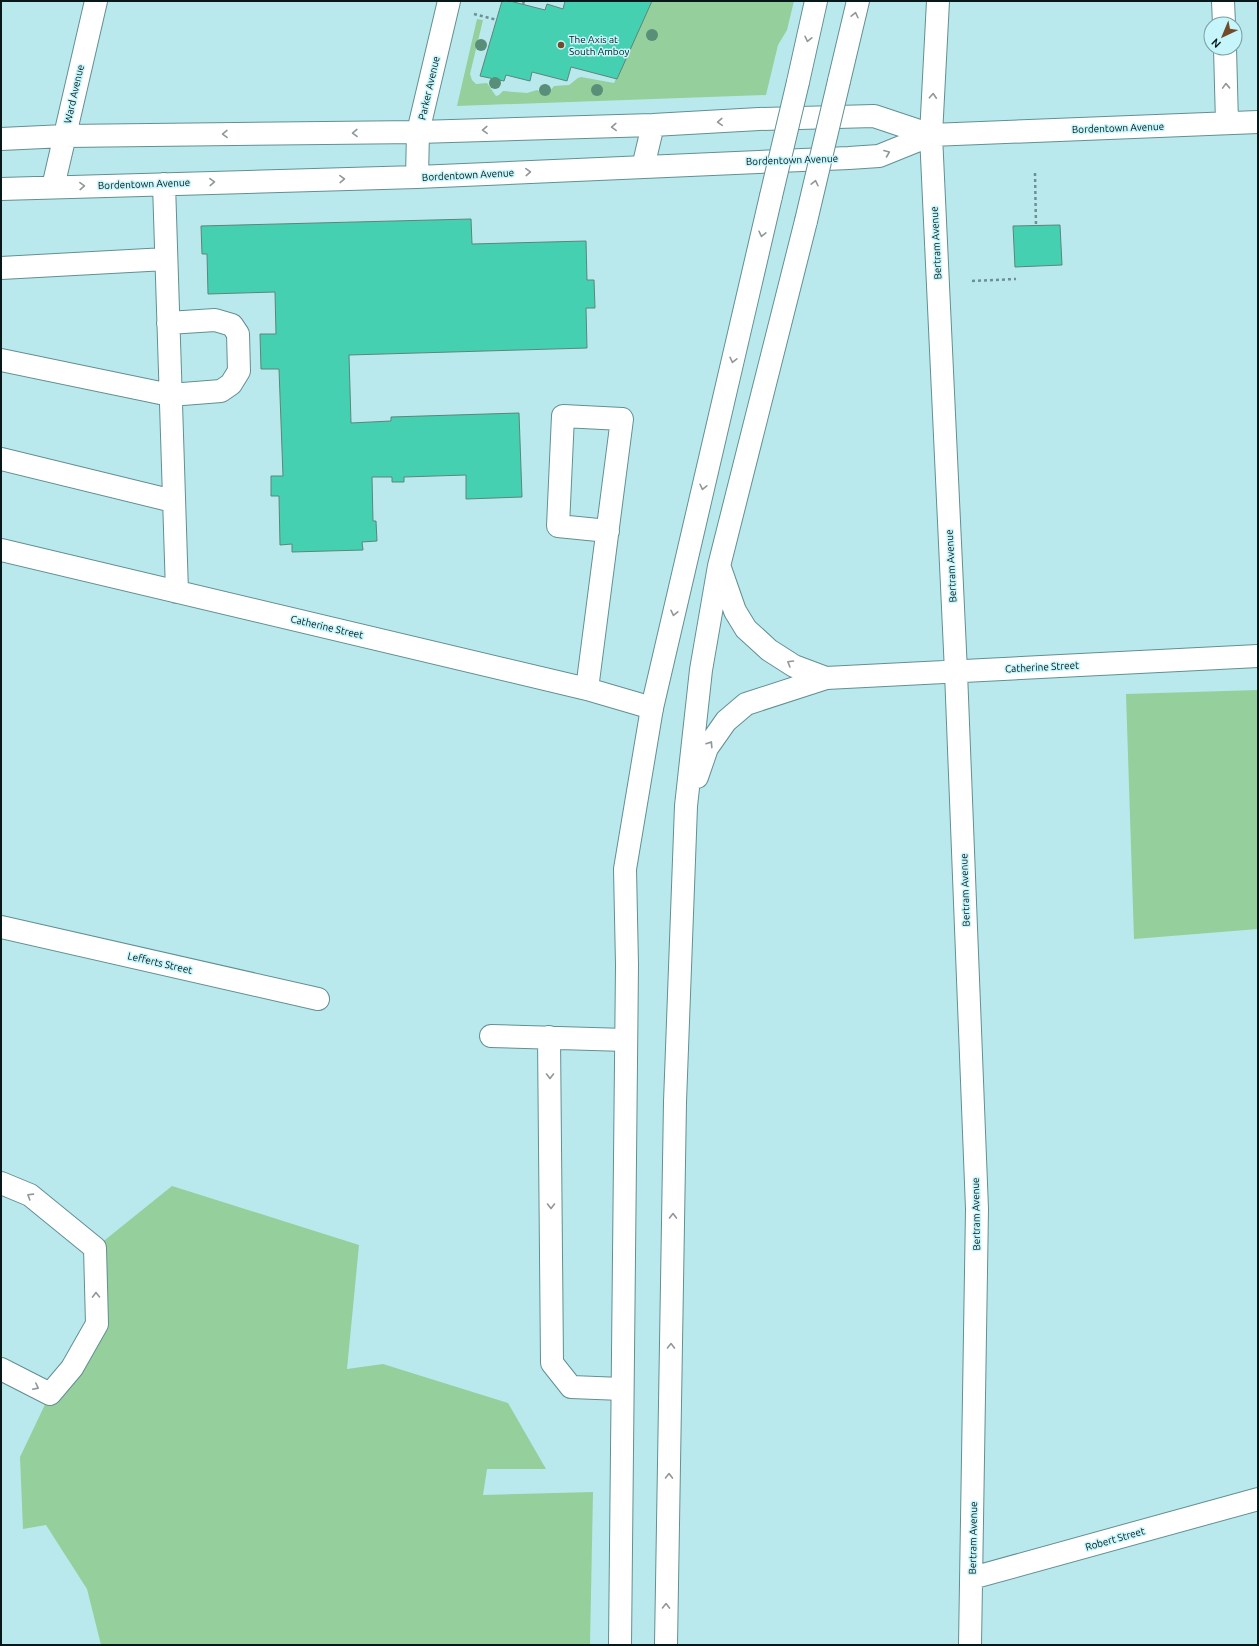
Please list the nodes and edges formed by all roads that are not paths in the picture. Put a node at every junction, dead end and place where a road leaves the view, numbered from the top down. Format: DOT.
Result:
graph roads {
  1 [pos="96,1"];
  2 [pos="449,1"];
  3 [pos="816,1"];
  4 [pos="858,1"];
  5 [pos="938,1"];
  6 [pos="1223,1"];
  7 [pos="1224,16"];
  8 [pos="1224,56"];
  9 [pos="1258,122"];
  10 [pos="1227,123"];
  11 [pos="653,126"];
  12 [pos="418,132"];
  13 [pos="931,135"];
  14 [pos="65,136"];
  15 [pos="1,139"];
  16 [pos="643,167"];
  17 [pos="417,177"];
  18 [pos="164,184"];
  19 [pos="53,186"];
  20 [pos="1,188"];
  21 [pos="166,259"];
  22 [pos="1,268"];
  23 [pos="168,323"];
  24 [pos="1,360"];
  25 [pos="170,394"];
  26 [pos="1,459"];
  27 [pos="173,501"];
  28 [pos="608,531"];
  29 [pos="1,550"];
  30 [pos="720,566"];
  31 [pos="177,592"];
  32 [pos="1258,656"];
  33 [pos="956,672"];
  34 [pos="826,678"];
  35 [pos="587,689"];
  36 [pos="652,708"];
  37 [pos="686,806"];
  38 [pos="1,927"];
  39 [pos="318,999"];
  40 [pos="491,1036"];
  41 [pos="549,1037"];
  42 [pos="626,1040"];
  43 [pos="1,1183"];
  44 [pos="1,1369"];
  45 [pos="622,1389"];
  46 [pos="1258,1499"];
  47 [pos="972,1578"];
  48 [pos="620,1645"];
  49 [pos="666,1645"];
  50 [pos="970,1645"];
  1 -- 14 [label="main road, Ward Avenue"];
  2 -- 12 [label="main road, Parker Avenue"];
  3 -- 36 [label="main road, one-way, bridge"];
  30 -- 4 [label="main road, one-way, bridge"];
  13 -- 5 [label="main road, Bertram Avenue, one-way"];
  6 -- 7 [label="main road"];
  10 -- 8 [label="main road, one-way"];
  9 -- 10 [label="main road, Bordentown Avenue"];
  10 -- 13 [label="main road, Bordentown Avenue"];
  11 -- 12 [label="main road, Bordentown Avenue, one-way"];
  13 -- 11 [label="main road, Bordentown Avenue, one-way"];
  11 -- 16 [label="main road"];
  12 -- 14 [label="main road, Bordentown Avenue, one-way"];
  12 -- 17 [label="main road, Parker Avenue"];
  16 -- 13 [label="main road, Bordentown Avenue, one-way"];
  13 -- 33 [label="main road, Bertram Avenue"];
  14 -- 15 [label="main road, Bordentown Avenue"];
  14 -- 19 [label="main road, Ward Avenue"];
  17 -- 16 [label="main road, Bordentown Avenue, one-way"];
  18 -- 17 [label="main road, Bordentown Avenue, one-way"];
  19 -- 18 [label="main road, Bordentown Avenue, one-way"];
  18 -- 21 [label="main road"];
  19 -- 20 [label="main road, Bordentown Avenue"];
  21 -- 22 [label="main road"];
  21 -- 23 [label="main road"];
  23 -- 25 [label="main road"];
  23 -- 25 [label="main road"];
  24 -- 25 [label="main road"];
  25 -- 27 [label="main road"];
  26 -- 27 [label="main road"];
  27 -- 31 [label="main road"];
  28 -- 28 [label="main road"];
  28 -- 35 [label="main road"];
  29 -- 31 [label="main road, Catherine Street"];
  34 -- 30 [label="main road, one-way"];
  30 -- 37 [label="main road"];
  31 -- 35 [label="main road, Catherine Street"];
  32 -- 33 [label="main road, Catherine Street"];
  33 -- 34 [label="main road, Catherine Street"];
  33 -- 47 [label="main road, Bertram Avenue"];
  37 -- 34 [label="main road, one-way"];
  35 -- 36 [label="main road, Catherine Street"];
  36 -- 42 [label="main road"];
  49 -- 37 [label="main road, one-way"];
  38 -- 39 [label="main road, Lefferts Street"];
  40 -- 41 [label="main road"];
  41 -- 42 [label="main road"];
  41 -- 45 [label="main road, one-way"];
  42 -- 45 [label="main road"];
  44 -- 43 [label="main road, one-way"];
  45 -- 48 [label="main road"];
  46 -- 47 [label="main road, Robert Street"];
  47 -- 50 [label="main road, Bertram Avenue"];
}
